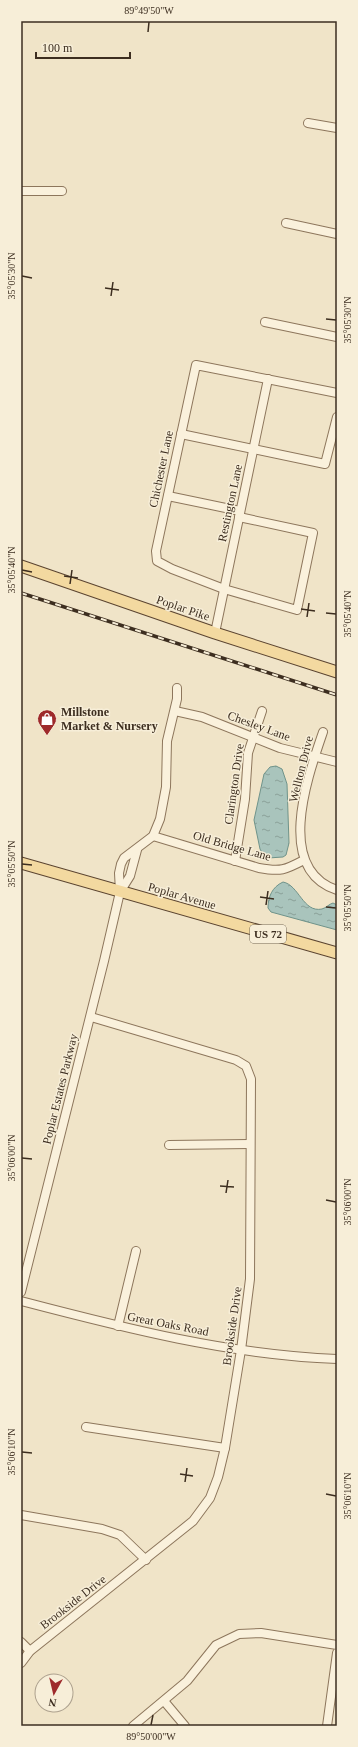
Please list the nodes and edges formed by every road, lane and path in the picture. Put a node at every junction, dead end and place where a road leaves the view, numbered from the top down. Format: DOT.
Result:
graph roads {
  1 [pos="308,123"];
  2 [pos="337,128"];
  3 [pos="21,191"];
  4 [pos="62,191"];
  5 [pos="286,223"];
  6 [pos="337,234"];
  7 [pos="265,322"];
  8 [pos="337,337"];
  9 [pos="268,379"];
  10 [pos="337,394"];
  11 [pos="337,416"];
  12 [pos="181,434"];
  13 [pos="254,449"];
  14 [pos="168,496"];
  15 [pos="240,514"];
  16 [pos="21,566"];
  17 [pos="224,589"];
  18 [pos="215,633"];
  19 [pos="337,672"];
  20 [pos="177,688"];
  21 [pos="174,711"];
  22 [pos="262,711"];
  23 [pos="323,732"];
  24 [pos="253,738"];
  25 [pos="314,757"];
  26 [pos="337,762"];
  27 [pos="153,836"];
  28 [pos="304,860"];
  29 [pos="235,861"];
  30 [pos="21,863"];
  31 [pos="337,890"];
  32 [pos="120,892"];
  33 [pos="337,953"];
  34 [pos="91,1017"];
  35 [pos="250,1144"];
  36 [pos="169,1145"];
  37 [pos="136,1252"];
  38 [pos="21,1292"];
  39 [pos="21,1301"];
  40 [pos="118,1326"];
  41 [pos="241,1350"];
  42 [pos="337,1359"];
  43 [pos="86,1427"];
  44 [pos="225,1448"];
  45 [pos="21,1515"];
  46 [pos="146,1560"];
  47 [pos="21,1642"];
  48 [pos="337,1645"];
  49 [pos="30,1651"];
  50 [pos="337,1652"];
  51 [pos="21,1663"];
  52 [pos="164,1700"];
  53 [pos="133,1726"];
  54 [pos="185,1726"];
  55 [pos="327,1726"];
  1 -- 2 [label="street"];
  3 -- 4 [label="street"];
  5 -- 6 [label="street"];
  7 -- 8 [label="street"];
  9 -- 10 [label="street"];
  9 -- 12 [label="street, Chichester Lane"];
  9 -- 13 [label="street, Restington Lane"];
  11 -- 13 [label="street"];
  12 -- 13 [label="street"];
  12 -- 14 [label="street, Chichester Lane"];
  13 -- 15 [label="street, Restington Lane"];
  14 -- 15 [label="street"];
  14 -- 17 [label="street, Chichester Lane"];
  15 -- 17 [label="street, Restington Lane"];
  15 -- 17 [label="street"];
  16 -- 18 [label="main road, Poplar Pike"];
  17 -- 18 [label="street, Restington Lane"];
  18 -- 19 [label="main road, Poplar Pike"];
  20 -- 21 [label="street"];
  21 -- 24 [label="street, Chesley Lane"];
  21 -- 27 [label="street"];
  22 -- 24 [label="street, Clarington Drive"];
  23 -- 25 [label="street, Wellton Drive"];
  24 -- 25 [label="street, Chesley Lane"];
  24 -- 29 [label="street, Clarington Drive"];
  25 -- 26 [label="street, Chesley Lane"];
  25 -- 28 [label="street, Wellton Drive"];
  27 -- 29 [label="street, Old Bridge Lane"];
  27 -- 32 [label="street, Poplar Estates Parkway"];
  28 -- 29 [label="street, Old Bridge Lane"];
  28 -- 31 [label="street, Wellton Drive"];
  30 -- 32 [label="main road, Poplar Avenue / US 72"];
  32 -- 33 [label="main road, Poplar Avenue / US 72"];
  32 -- 34 [label="street, Poplar Estates Parkway"];
  34 -- 35 [label="street, Brookside Drive"];
  34 -- 38 [label="street, Poplar Estates Parkway"];
  35 -- 36 [label="street"];
  35 -- 41 [label="street, Brookside Drive"];
  37 -- 40 [label="street"];
  39 -- 40 [label="street, Great Oaks Road"];
  40 -- 41 [label="street, Great Oaks Road"];
  41 -- 42 [label="street, Great Oaks Road"];
  41 -- 44 [label="street, Brookside Drive"];
  43 -- 44 [label="street"];
  44 -- 46 [label="street, Brookside Drive"];
  45 -- 46 [label="street"];
  46 -- 49 [label="street, Brookside Drive"];
  47 -- 49 [label="street"];
  48 -- 52 [label="street"];
  49 -- 51 [label="street, Brookside Drive"];
  50 -- 55 [label="street"];
  52 -- 53 [label="street"];
  52 -- 54 [label="street"];
}
